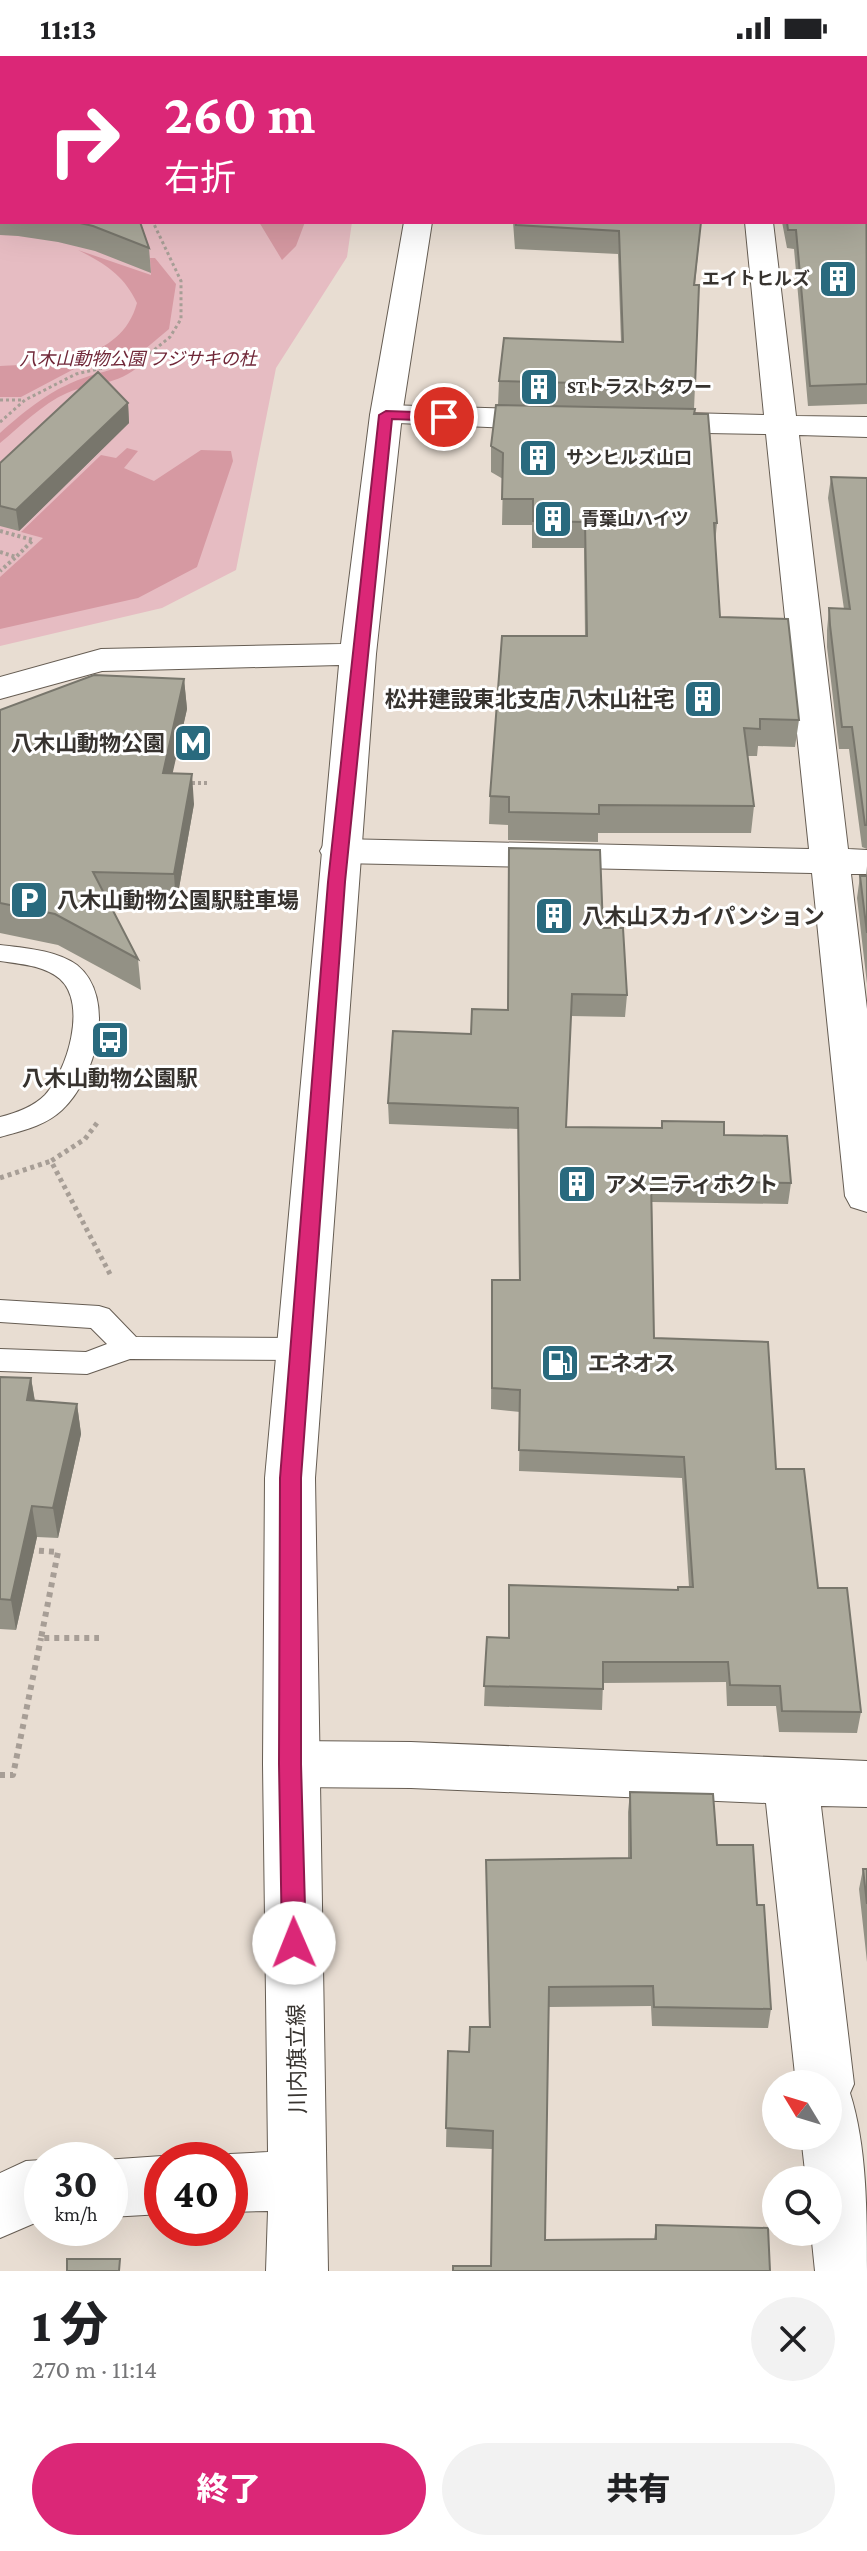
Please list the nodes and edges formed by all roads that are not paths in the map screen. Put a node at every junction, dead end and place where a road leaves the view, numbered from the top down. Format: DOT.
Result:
graph roads {
  1 [pos="418,224"];
  2 [pos="759,224"];
  3 [pos="386,415"];
  4 [pos="780,426"];
  5 [pos="867,427"];
  6 [pos="358,654"];
  7 [pos="0,688"];
  8 [pos="339,851"];
  9 [pos="848,861"];
  10 [pos="0,953"];
  11 [pos="0,1127"];
  12 [pos="867,1196"];
  13 [pos="0,1311"];
  14 [pos="129,1348"];
  15 [pos="299,1349"];
  16 [pos="0,1360"];
  17 [pos="290,1764"];
  18 [pos="791,1782"];
  19 [pos="867,1784"];
  20 [pos="823,2070"];
  21 [pos="832,2150"];
  22 [pos="299,2181"];
  23 [pos="248,2182"];
  24 [pos="24,2192"];
  25 [pos="0,2208"];
  26 [pos="297,2271"];
  27 [pos="846,2271"];
  1 -- 3 [label="street, 川内旗立線"];
  2 -- 4 [label="street"];
  3 -- 4 [label="street"];
  3 -- 6 [label="street, 川内旗立線"];
  4 -- 5 [label="street"];
  4 -- 9 [label="street"];
  6 -- 7 [label="street"];
  6 -- 8 [label="street, 川内旗立線"];
  8 -- 9 [label="street"];
  8 -- 15 [label="street, 川内旗立線"];
  9 -- 12 [label="street"];
  10 -- 11 [label="lane"];
  13 -- 14 [label="lane"];
  14 -- 15 [label="lane"];
  14 -- 16 [label="lane"];
  15 -- 17 [label="street, 川内旗立線"];
  17 -- 18 [label="street"];
  17 -- 22 [label="street, 川内旗立線"];
  18 -- 19 [label="street"];
  18 -- 20 [label="street"];
  21 -- 27 [label="street"];
  22 -- 23 [label="street"];
  22 -- 26 [label="street, 川内旗立線"];
  24 -- 25 [label="street"];
}
